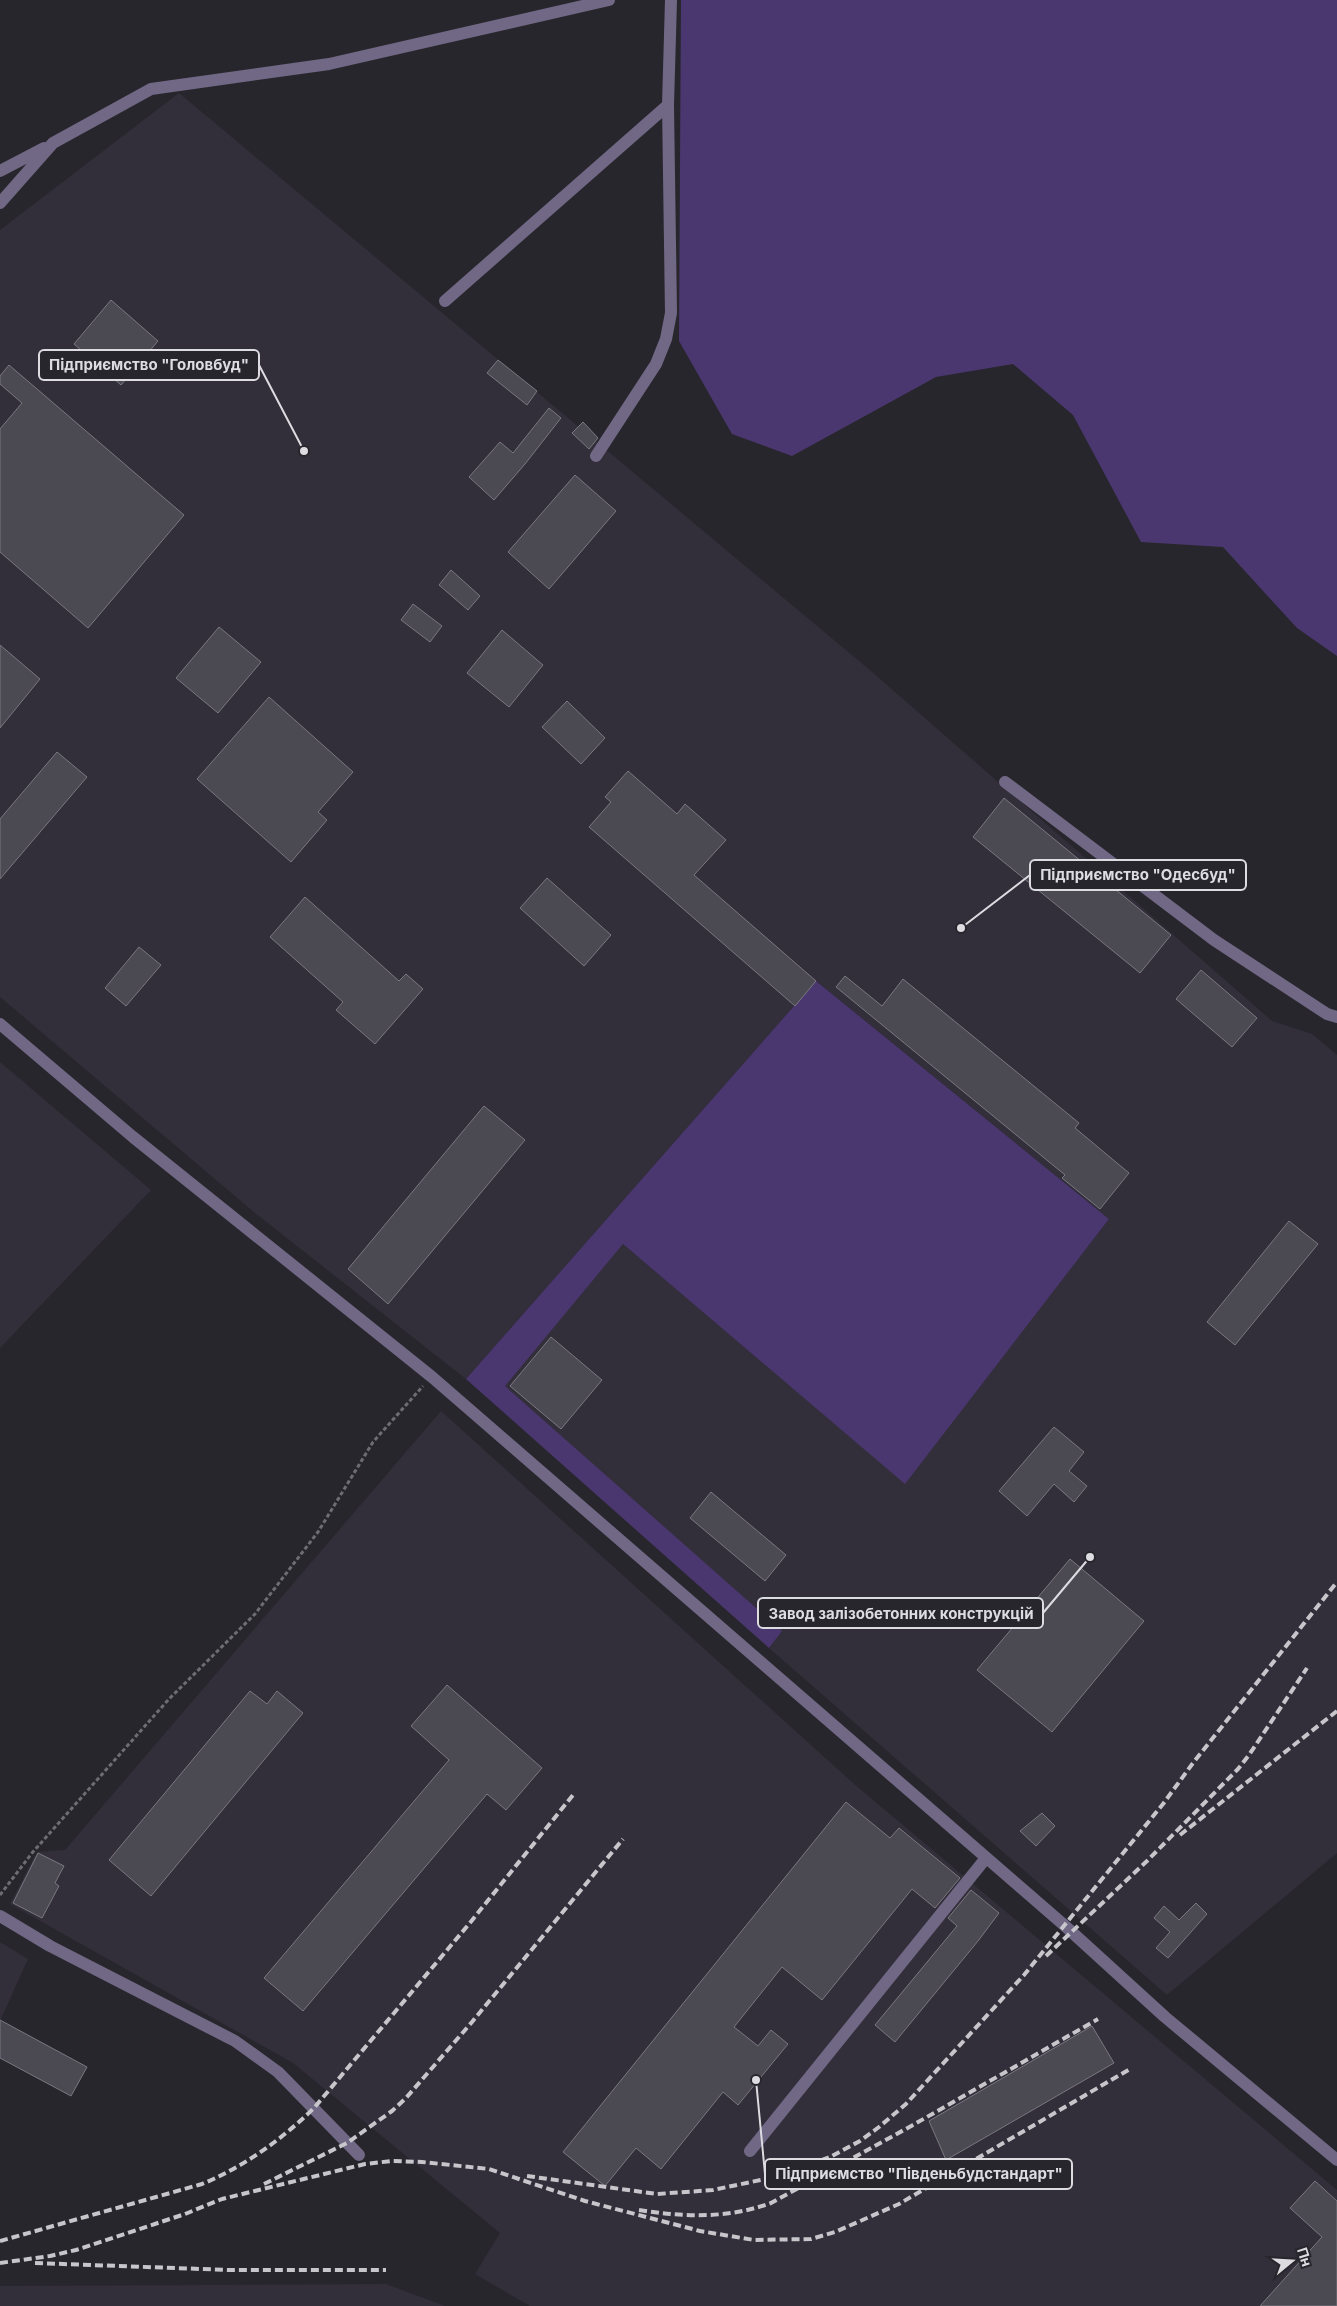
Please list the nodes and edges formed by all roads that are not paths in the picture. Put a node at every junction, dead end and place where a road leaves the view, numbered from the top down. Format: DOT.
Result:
graph roads {
  1 [pos="609,0"];
  2 [pos="671,0"];
  3 [pos="668,105"];
  4 [pos="53,143"];
  5 [pos="0,171"];
  6 [pos="0,203"];
  7 [pos="445,301"];
  8 [pos="596,456"];
  9 [pos="1005,782"];
  10 [pos="1337,1017"];
  11 [pos="0,1024"];
  12 [pos="986,1858"];
  13 [pos="0,1916"];
  14 [pos="750,2151"];
  15 [pos="359,2155"];
  16 [pos="1337,2160"];
  1 -- 4 [label="street"];
  2 -- 3 [label="street"];
  3 -- 7 [label="street"];
  3 -- 8 [label="street"];
  4 -- 5 [label="street"];
  4 -- 6 [label="street"];
  9 -- 10 [label="street"];
  11 -- 12 [label="street"];
  12 -- 14 [label="street"];
  12 -- 16 [label="street"];
  13 -- 15 [label="street"];
}
